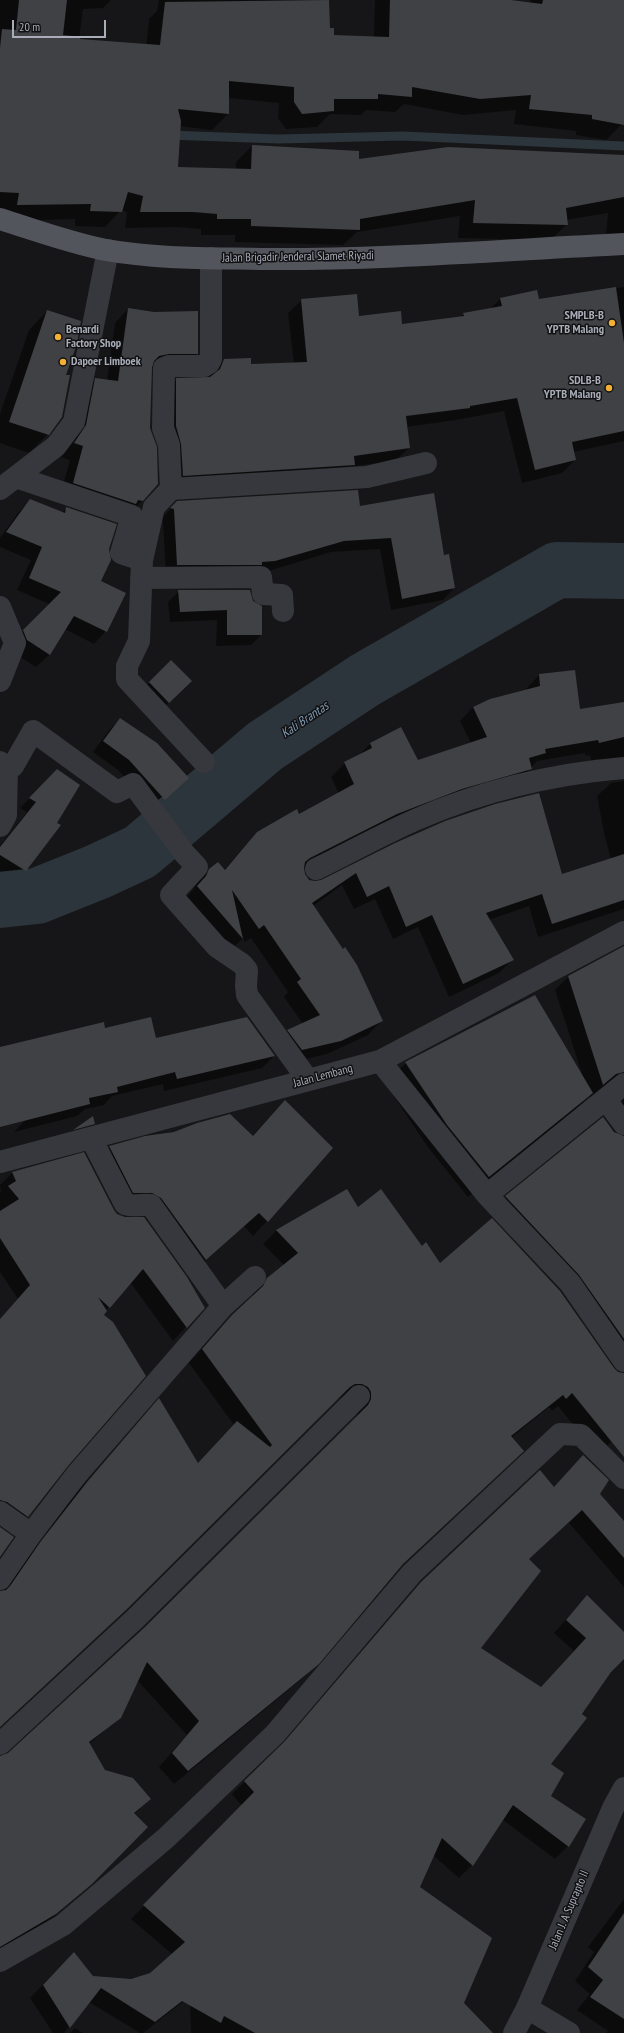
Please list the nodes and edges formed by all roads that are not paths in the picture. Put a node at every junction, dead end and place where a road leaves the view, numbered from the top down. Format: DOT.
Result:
graph roads {
  1 [pos="0,219"];
  2 [pos="624,244"];
  3 [pos="108,250"];
  4 [pos="212,258"];
  5 [pos="426,463"];
  6 [pos="8,483"];
  7 [pos="171,489"];
  8 [pos="141,569"];
  9 [pos="0,607"];
  10 [pos="283,611"];
  11 [pos="0,681"];
  12 [pos="204,762"];
  13 [pos="3,765"];
  14 [pos="624,768"];
  15 [pos="0,826"];
  16 [pos="316,869"];
  17 [pos="624,932"];
  18 [pos="380,1061"];
  19 [pos="308,1080"];
  20 [pos="624,1084"];
  21 [pos="606,1100"];
  22 [pos="624,1124"];
  23 [pos="91,1138"];
  24 [pos="0,1162"];
  25 [pos="487,1195"];
  26 [pos="255,1277"];
  27 [pos="223,1306"];
  28 [pos="624,1361"];
  29 [pos="359,1396"];
  30 [pos="624,1478"];
  31 [pos="0,1512"];
  32 [pos="31,1534"];
  33 [pos="0,1580"];
  34 [pos="0,1744"];
  35 [pos="624,1788"];
  36 [pos="0,1961"];
  37 [pos="527,2008"];
  38 [pos="514,2033"];
  39 [pos="569,2033"];
  1 -- 3 [label="main road, Jalan Brigadir Jenderal Slamet Riyadi"];
  2 -- 4 [label="main road, Jalan Brigadir Jenderal Slamet Riyadi"];
  3 -- 4 [label="main road, Jalan Brigadir Jenderal Slamet Riyadi"];
  3 -- 6 [label="street"];
  4 -- 7 [label="street"];
  5 -- 7 [label="street"];
  6 -- 8 [label="street"];
  7 -- 8 [label="street"];
  8 -- 10 [label="street"];
  8 -- 12 [label="street"];
  9 -- 11 [label="street"];
  13 -- 15 [label="street"];
  13 -- 19 [label="street"];
  14 -- 16 [label="street"];
  17 -- 18 [label="street, Jalan Lembang"];
  18 -- 19 [label="street, Jalan Lembang"];
  18 -- 25 [label="street"];
  19 -- 23 [label="street, Jalan Lembang"];
  20 -- 21 [label="street"];
  21 -- 22 [label="street"];
  21 -- 25 [label="street"];
  23 -- 24 [label="street, Jalan Lembang"];
  23 -- 27 [label="street"];
  25 -- 28 [label="street"];
  26 -- 27 [label="street"];
  27 -- 32 [label="street"];
  29 -- 34 [label="street"];
  30 -- 36 [label="street"];
  31 -- 32 [label="street"];
  32 -- 33 [label="street"];
  35 -- 37 [label="street, Jalan J. A Suprapto II"];
  37 -- 38 [label="street, Jalan J. A Suprapto II"];
  37 -- 39 [label="street"];
}
